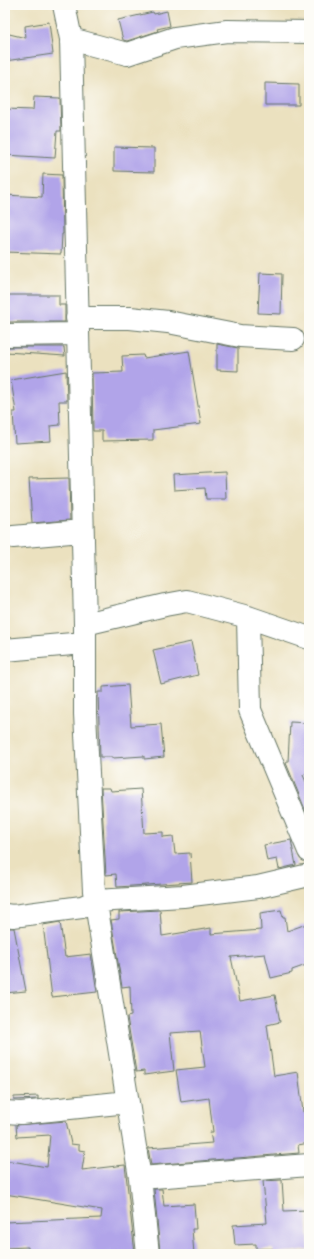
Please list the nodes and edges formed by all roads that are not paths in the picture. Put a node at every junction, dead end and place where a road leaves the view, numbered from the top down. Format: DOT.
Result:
graph roads {
  1 [pos="64,5"];
  2 [pos="309,32"];
  3 [pos="71,39"];
  4 [pos="78,326"];
  5 [pos="5,335"];
  6 [pos="293,339"];
  7 [pos="82,531"];
  8 [pos="13,537"];
  9 [pos="248,617"];
  10 [pos="84,633"];
  11 [pos="309,638"];
  12 [pos="5,650"];
  13 [pos="309,851"];
  14 [pos="309,875"];
  15 [pos="96,901"];
  16 [pos="5,915"];
  17 [pos="128,1102"];
  18 [pos="5,1112"];
  19 [pos="309,1165"];
  20 [pos="140,1178"];
  21 [pos="148,1254"];
  1 -- 3 [label="street"];
  2 -- 3 [label="street"];
  3 -- 4 [label="street"];
  4 -- 5 [label="street"];
  4 -- 6 [label="street"];
  4 -- 7 [label="street"];
  7 -- 8 [label="street"];
  7 -- 10 [label="street"];
  9 -- 10 [label="street"];
  9 -- 11 [label="street"];
  9 -- 13 [label="street"];
  10 -- 12 [label="street"];
  10 -- 15 [label="street"];
  14 -- 15 [label="street"];
  15 -- 16 [label="street"];
  15 -- 17 [label="street"];
  17 -- 18 [label="street"];
  17 -- 20 [label="street"];
  19 -- 20 [label="street"];
  20 -- 21 [label="street"];
}
